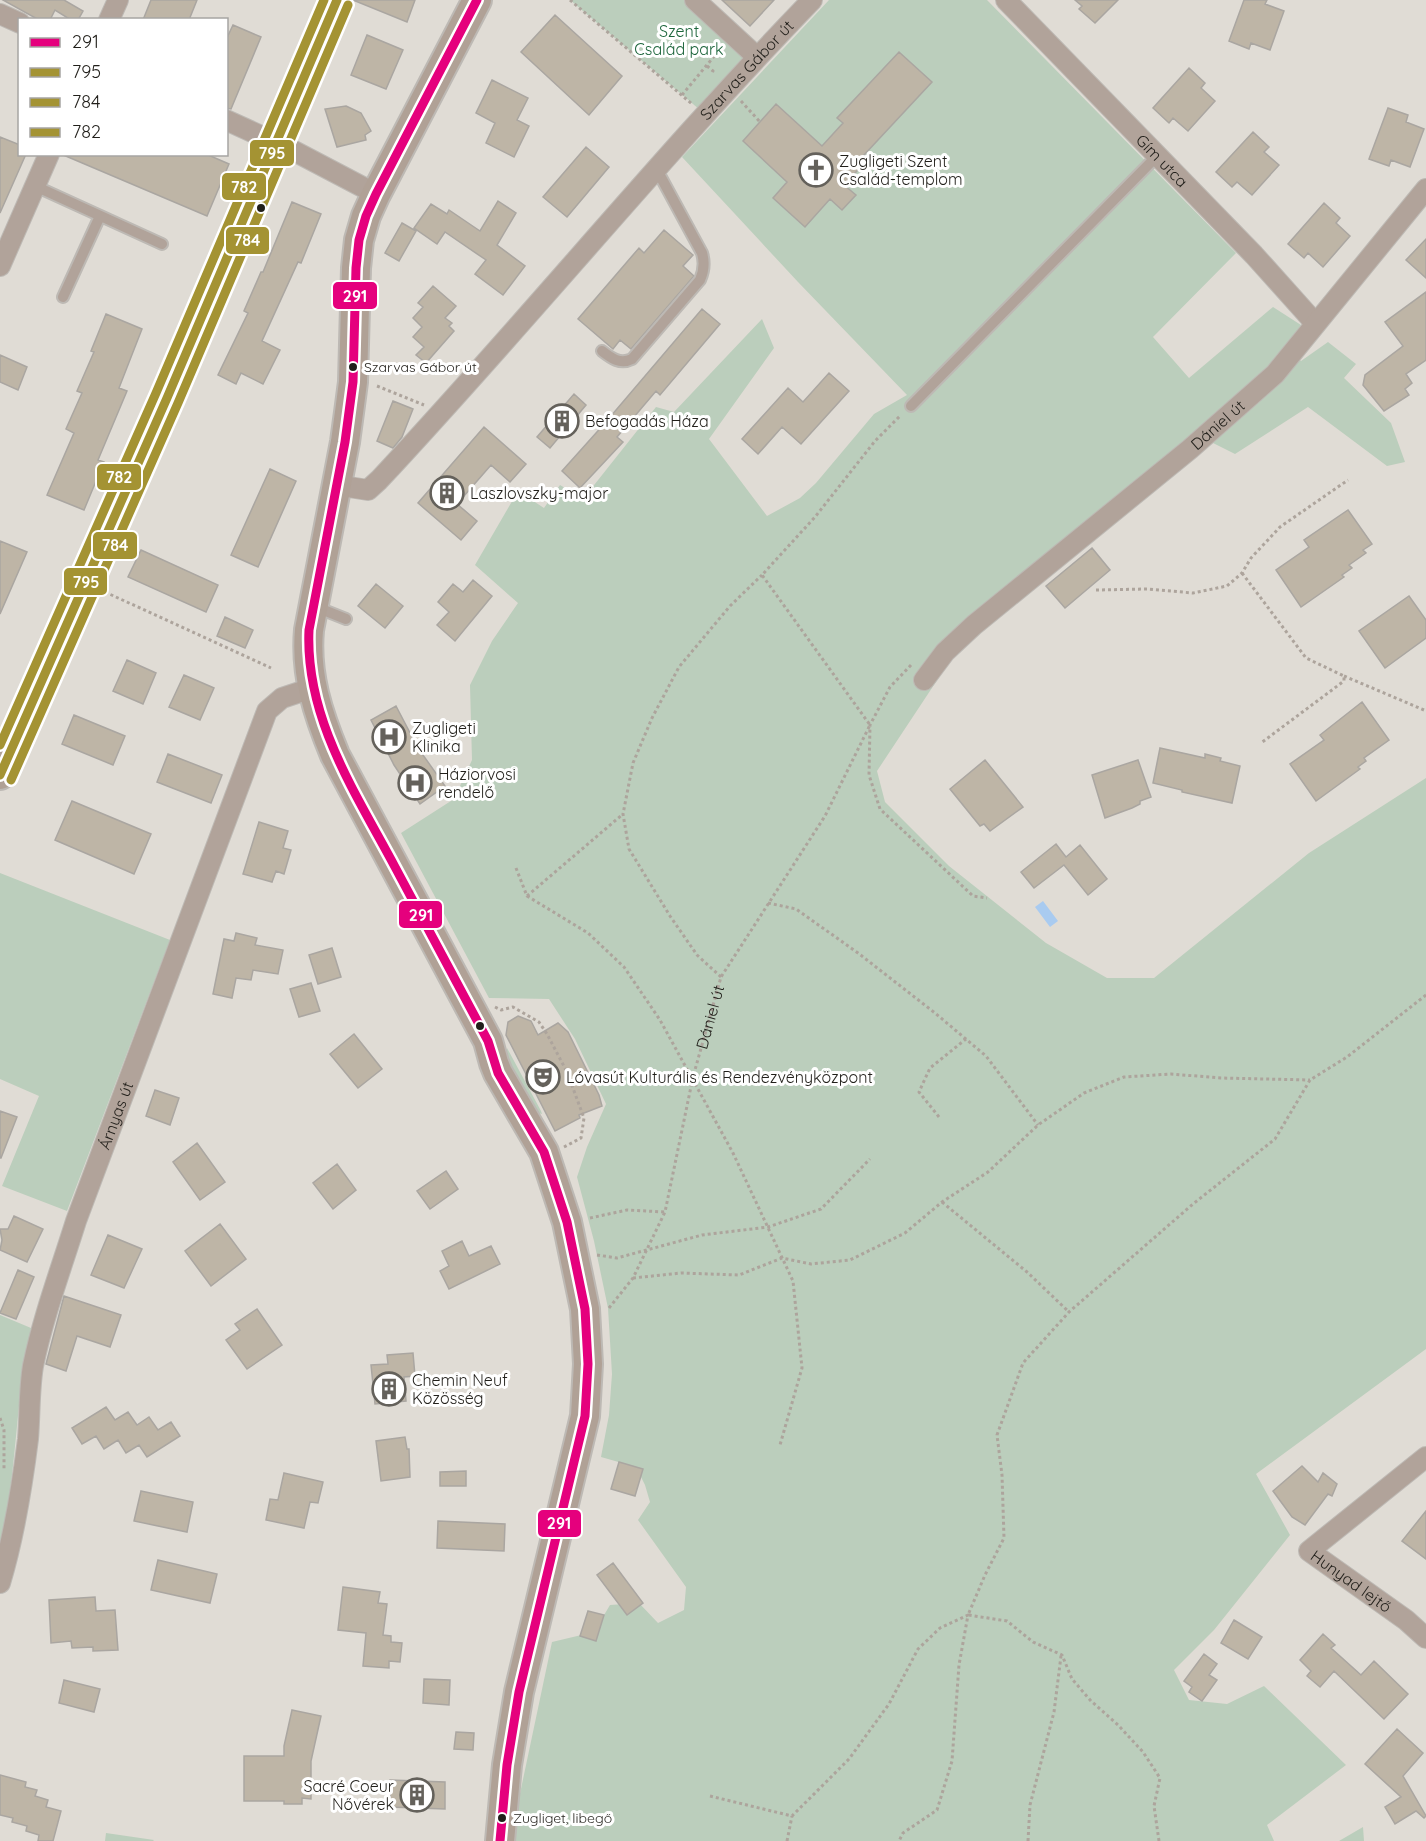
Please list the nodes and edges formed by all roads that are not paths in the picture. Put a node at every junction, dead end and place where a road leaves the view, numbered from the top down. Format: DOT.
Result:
graph roads {
  1 [pos="118,0"];
  2 [pos="337,0"];
  3 [pos="477,0"];
  4 [pos="695,0"];
  5 [pos="812,0"];
  6 [pos="1006,0"];
  7 [pos="0,14"];
  8 [pos="110,18"];
  9 [pos="18,22"];
  10 [pos="757,57"];
  11 [pos="228,121"];
  12 [pos="275,143"];
  13 [pos="48,156"];
  14 [pos="1157,156"];
  15 [pos="657,170"];
  16 [pos="35,186"];
  17 [pos="1426,189"];
  18 [pos="376,194"];
  19 [pos="100,216"];
  20 [pos="162,244"];
  21 [pos="0,266"];
  22 [pos="63,297"];
  23 [pos="1315,323"];
  24 [pos="602,351"];
  25 [pos="911,406"];
  26 [pos="336,485"];
  27 [pos="313,606"];
  28 [pos="346,619"];
  29 [pos="924,680"];
  30 [pos="312,688"];
  31 [pos="0,776"];
  32 [pos="1426,1457"];
  33 [pos="0,1583"];
  34 [pos="1426,1638"];
  35 [pos="500,1841"];
  1 -- 8 [label="street"];
  2 -- 12 [label="street"];
  3 -- 18 [label="street"];
  4 -- 10 [label="street"];
  5 -- 10 [label="street, Szarvas Gábor út"];
  6 -- 14 [label="street, Gím utca"];
  7 -- 9 [label="street"];
  10 -- 15 [label="street, Szarvas Gábor út"];
  11 -- 12 [label="street"];
  12 -- 18 [label="street"];
  12 -- 31 [label="street"];
  13 -- 16 [label="street"];
  14 -- 23 [label="street, Gím utca"];
  14 -- 25 [label="lane"];
  15 -- 24 [label="lane"];
  15 -- 26 [label="street, Szarvas Gábor út"];
  16 -- 19 [label="lane"];
  16 -- 21 [label="street"];
  17 -- 23 [label="street, Dániel út"];
  18 -- 26 [label="street"];
  19 -- 20 [label="lane"];
  19 -- 22 [label="lane"];
  23 -- 29 [label="street, Dániel út"];
  26 -- 27 [label="street"];
  27 -- 28 [label="lane"];
  27 -- 30 [label="street"];
  30 -- 33 [label="street, Árnyas út"];
  30 -- 35 [label="street"];
  32 -- 34 [label="street, Hunyad lejtő"];
}
